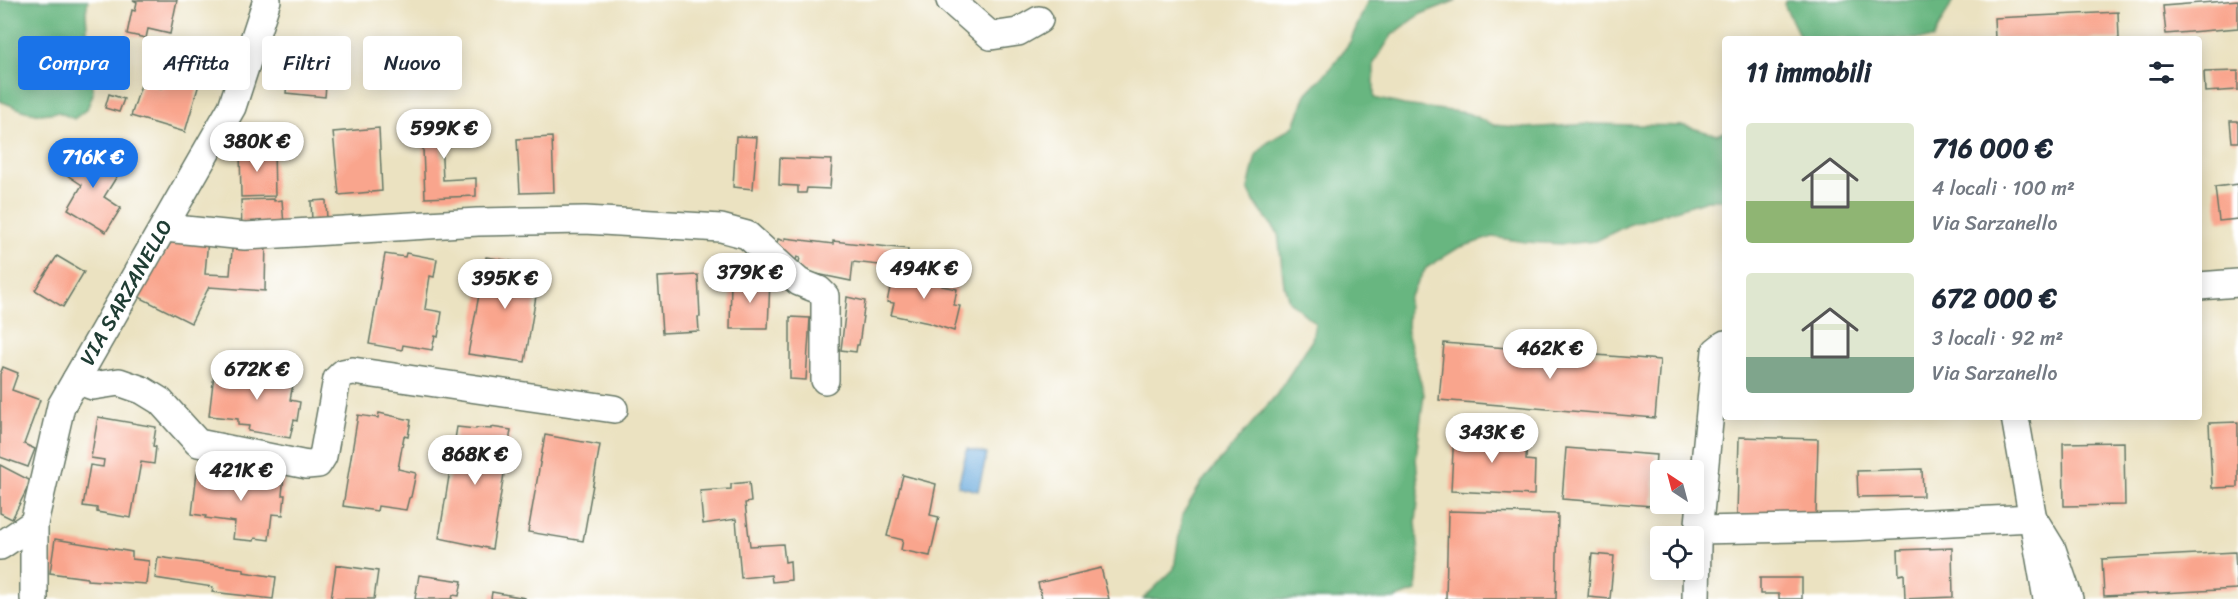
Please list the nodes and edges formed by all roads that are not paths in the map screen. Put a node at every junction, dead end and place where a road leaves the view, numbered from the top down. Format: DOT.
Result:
graph roads {
  1 [pos="267,0"];
  2 [pos="950,0"];
  3 [pos="1039,20"];
  4 [pos="165,228"];
  5 [pos="2238,283"];
  6 [pos="2202,286"];
  7 [pos="1722,346"];
  8 [pos="76,380"];
  9 [pos="825,380"];
  10 [pos="615,409"];
  11 [pos="2016,420"];
  12 [pos="2033,518"];
  13 [pos="34,524"];
  14 [pos="1698,526"];
  15 [pos="1704,530"];
  16 [pos="0,546"];
  17 [pos="1697,580"];
  18 [pos="34,599"];
  19 [pos="1696,599"];
  20 [pos="2047,599"];
  21 [pos="2069,599"];
  1 -- 4 [label="street, VIA SARZANELLO"];
  2 -- 3 [label="street"];
  4 -- 8 [label="street, VIA SARZANELLO"];
  4 -- 9 [label="street"];
  5 -- 6 [label="street"];
  7 -- 14 [label="street"];
  8 -- 10 [label="street"];
  8 -- 13 [label="street, VIA SARZANELLO"];
  11 -- 12 [label="street"];
  12 -- 15 [label="street"];
  12 -- 20 [label="street"];
  12 -- 21 [label="street"];
  13 -- 16 [label="street"];
  13 -- 18 [label="street, VIA SARZANELLO"];
  17 -- 19 [label="street"];
}
